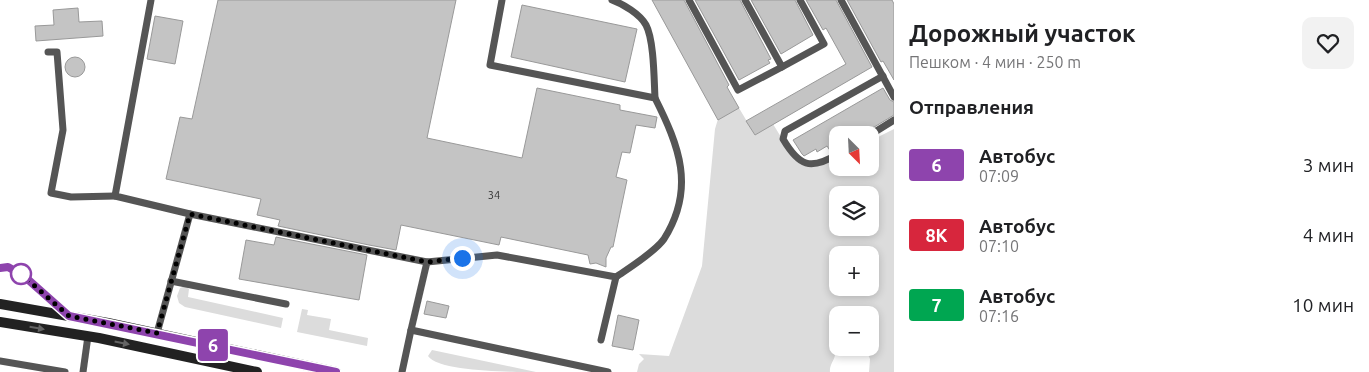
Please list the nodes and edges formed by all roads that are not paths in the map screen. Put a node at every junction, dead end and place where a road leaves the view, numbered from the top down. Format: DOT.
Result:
graph roads {
  1 [pos="151,0"];
  2 [pos="502,0"];
  3 [pos="612,0"];
  4 [pos="689,0"];
  5 [pos="745,0"];
  6 [pos="800,0"];
  7 [pos="841,0"];
  8 [pos="48,52"];
  9 [pos="782,67"];
  10 [pos="883,76"];
  11 [pos="894,97"];
  12 [pos="655,98"];
  13 [pos="894,120"];
  14 [pos="879,129"];
  15 [pos="829,159"];
  16 [pos="115,196"];
  17 [pos="190,214"];
  18 [pos="427,262"];
  19 [pos="0,268"];
  20 [pos="616,277"];
  21 [pos="171,281"];
  22 [pos="0,304"];
  23 [pos="286,304"];
  24 [pos="69,316"];
  25 [pos="0,322"];
  26 [pos="410,330"];
  27 [pos="157,333"];
  28 [pos="88,336"];
  29 [pos="601,340"];
  30 [pos="0,361"];
  31 [pos="65,372"];
  32 [pos="83,372"];
  33 [pos="257,372"];
  34 [pos="336,372"];
  35 [pos="402,372"];
  36 [pos="608,372"];
  1 -- 16 [label="lane"];
  2 -- 12 [label="lane"];
  3 -- 12 [label="lane"];
  4 -- 9 [label="lane"];
  5 -- 9 [label="lane"];
  6 -- 9 [label="lane"];
  7 -- 10 [label="lane"];
  8 -- 16 [label="lane"];
  10 -- 11 [label="lane"];
  10 -- 15 [label="lane"];
  12 -- 20 [label="lane"];
  13 -- 14 [label="lane"];
  16 -- 17 [label="lane"];
  17 -- 18 [label="lane"];
  17 -- 21 [label="lane"];
  18 -- 20 [label="lane"];
  18 -- 26 [label="lane"];
  19 -- 24 [label="lane"];
  20 -- 29 [label="lane"];
  21 -- 23 [label="lane"];
  21 -- 27 [label="lane"];
  22 -- 24 [label="main road"];
  24 -- 27 [label="main road"];
  25 -- 28 [label="main road, one-way"];
  26 -- 35 [label="lane"];
  26 -- 36 [label="lane"];
  27 -- 34 [label="main road"];
  28 -- 32 [label="lane"];
  28 -- 33 [label="main road, one-way"];
  30 -- 31 [label="lane"];
}
